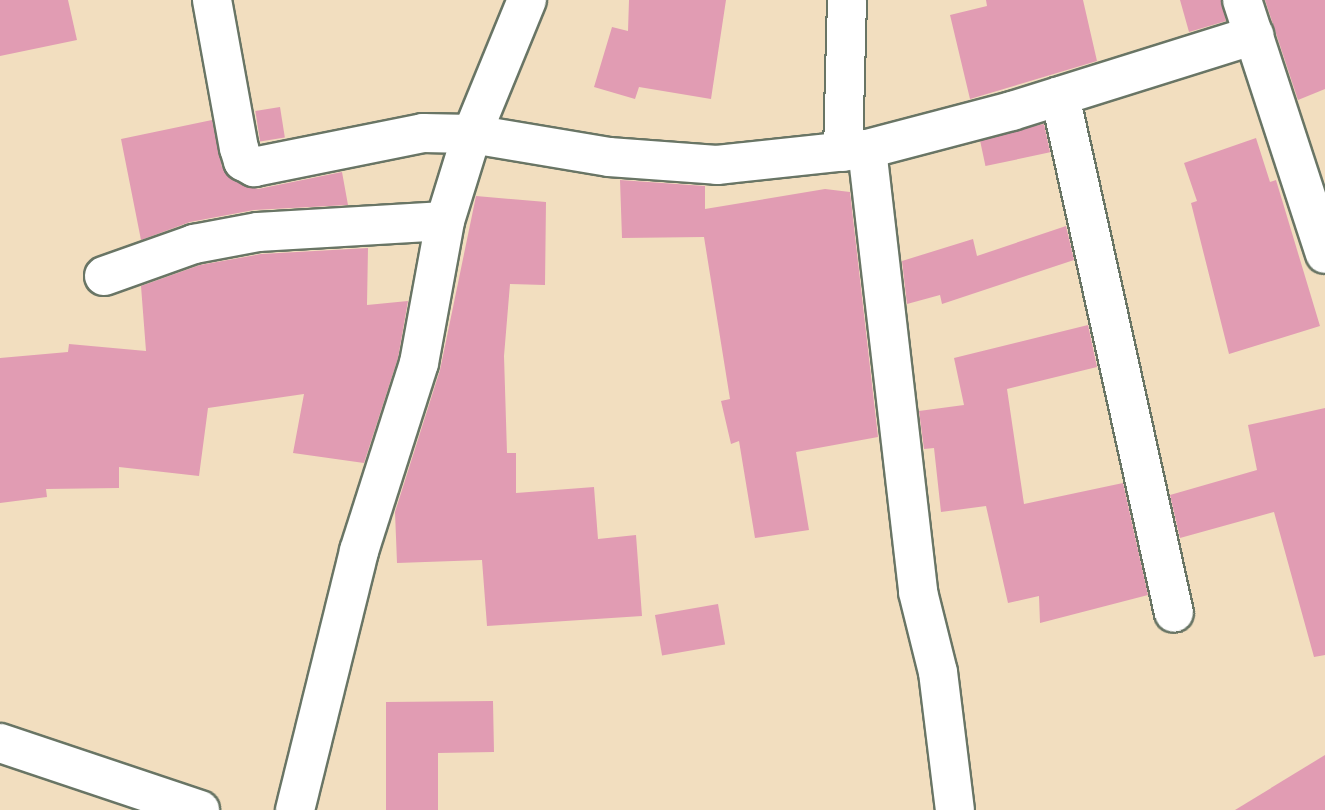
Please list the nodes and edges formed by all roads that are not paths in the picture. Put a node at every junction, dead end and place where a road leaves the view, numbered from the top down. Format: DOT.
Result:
graph roads {
  1 [pos="212,0"];
  2 [pos="527,0"];
  3 [pos="847,0"];
  4 [pos="1248,17"];
  5 [pos="1060,96"];
  6 [pos="472,134"];
  7 [pos="855,150"];
  8 [pos="1312,172"];
  9 [pos="445,221"];
  10 [pos="1325,254"];
  11 [pos="104,276"];
  12 [pos="1174,613"];
  13 [pos="0,743"];
  14 [pos="200,810"];
  15 [pos="295,810"];
  16 [pos="955,810"];
  1 -- 6 [label="street"];
  2 -- 6 [label="street"];
  3 -- 7 [label="street"];
  4 -- 5 [label="street"];
  4 -- 8 [label="street"];
  5 -- 7 [label="street"];
  5 -- 12 [label="street"];
  6 -- 7 [label="street"];
  6 -- 9 [label="street"];
  7 -- 16 [label="street"];
  8 -- 10 [label="street"];
  9 -- 11 [label="street"];
  9 -- 15 [label="street"];
  13 -- 14 [label="street"];
}
